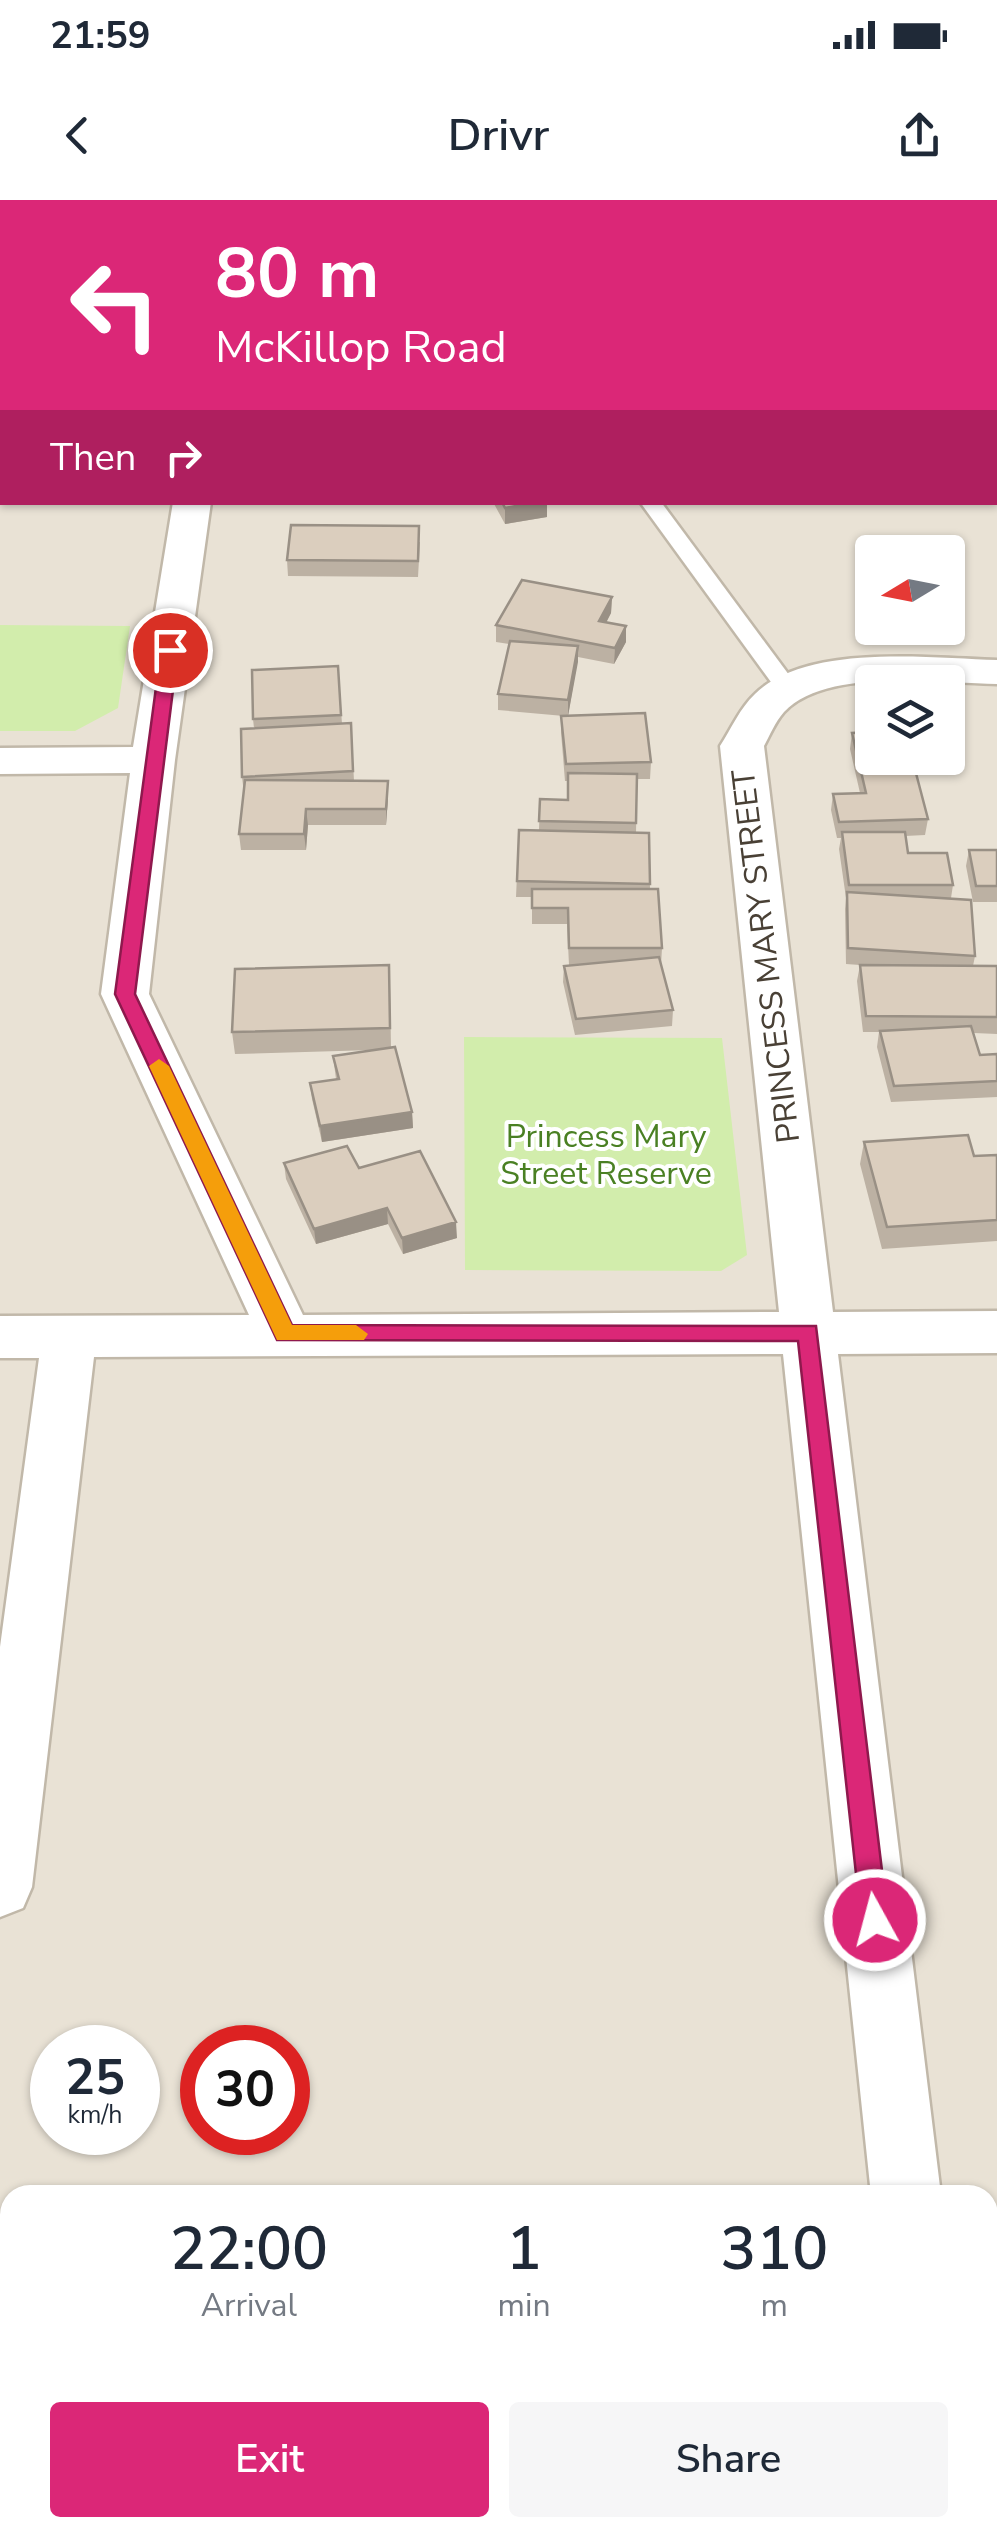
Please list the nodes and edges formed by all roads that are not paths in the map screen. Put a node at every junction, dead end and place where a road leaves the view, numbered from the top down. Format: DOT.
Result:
graph roads {
  1 [pos="192,505"];
  2 [pos="652,505"];
  3 [pos="997,672"];
  4 [pos="787,688"];
  5 [pos="0,760"];
  6 [pos="153,760"];
  7 [pos="808,1332"];
  8 [pos="997,1332"];
  9 [pos="285,1334"];
  10 [pos="69,1337"];
  11 [pos="0,1338"];
  12 [pos="0,1888"];
  13 [pos="905,2185"];
  1 -- 6 [label="street"];
  2 -- 4 [label="lane"];
  3 -- 4 [label="street"];
  4 -- 7 [label="street, PRINCESS MARY STREET"];
  5 -- 6 [label="street"];
  6 -- 9 [label="street"];
  7 -- 8 [label="street"];
  7 -- 9 [label="street"];
  7 -- 13 [label="street, PRINCESS MARY STREET"];
  9 -- 10 [label="street"];
  10 -- 11 [label="street"];
  10 -- 12 [label="street"];
}
